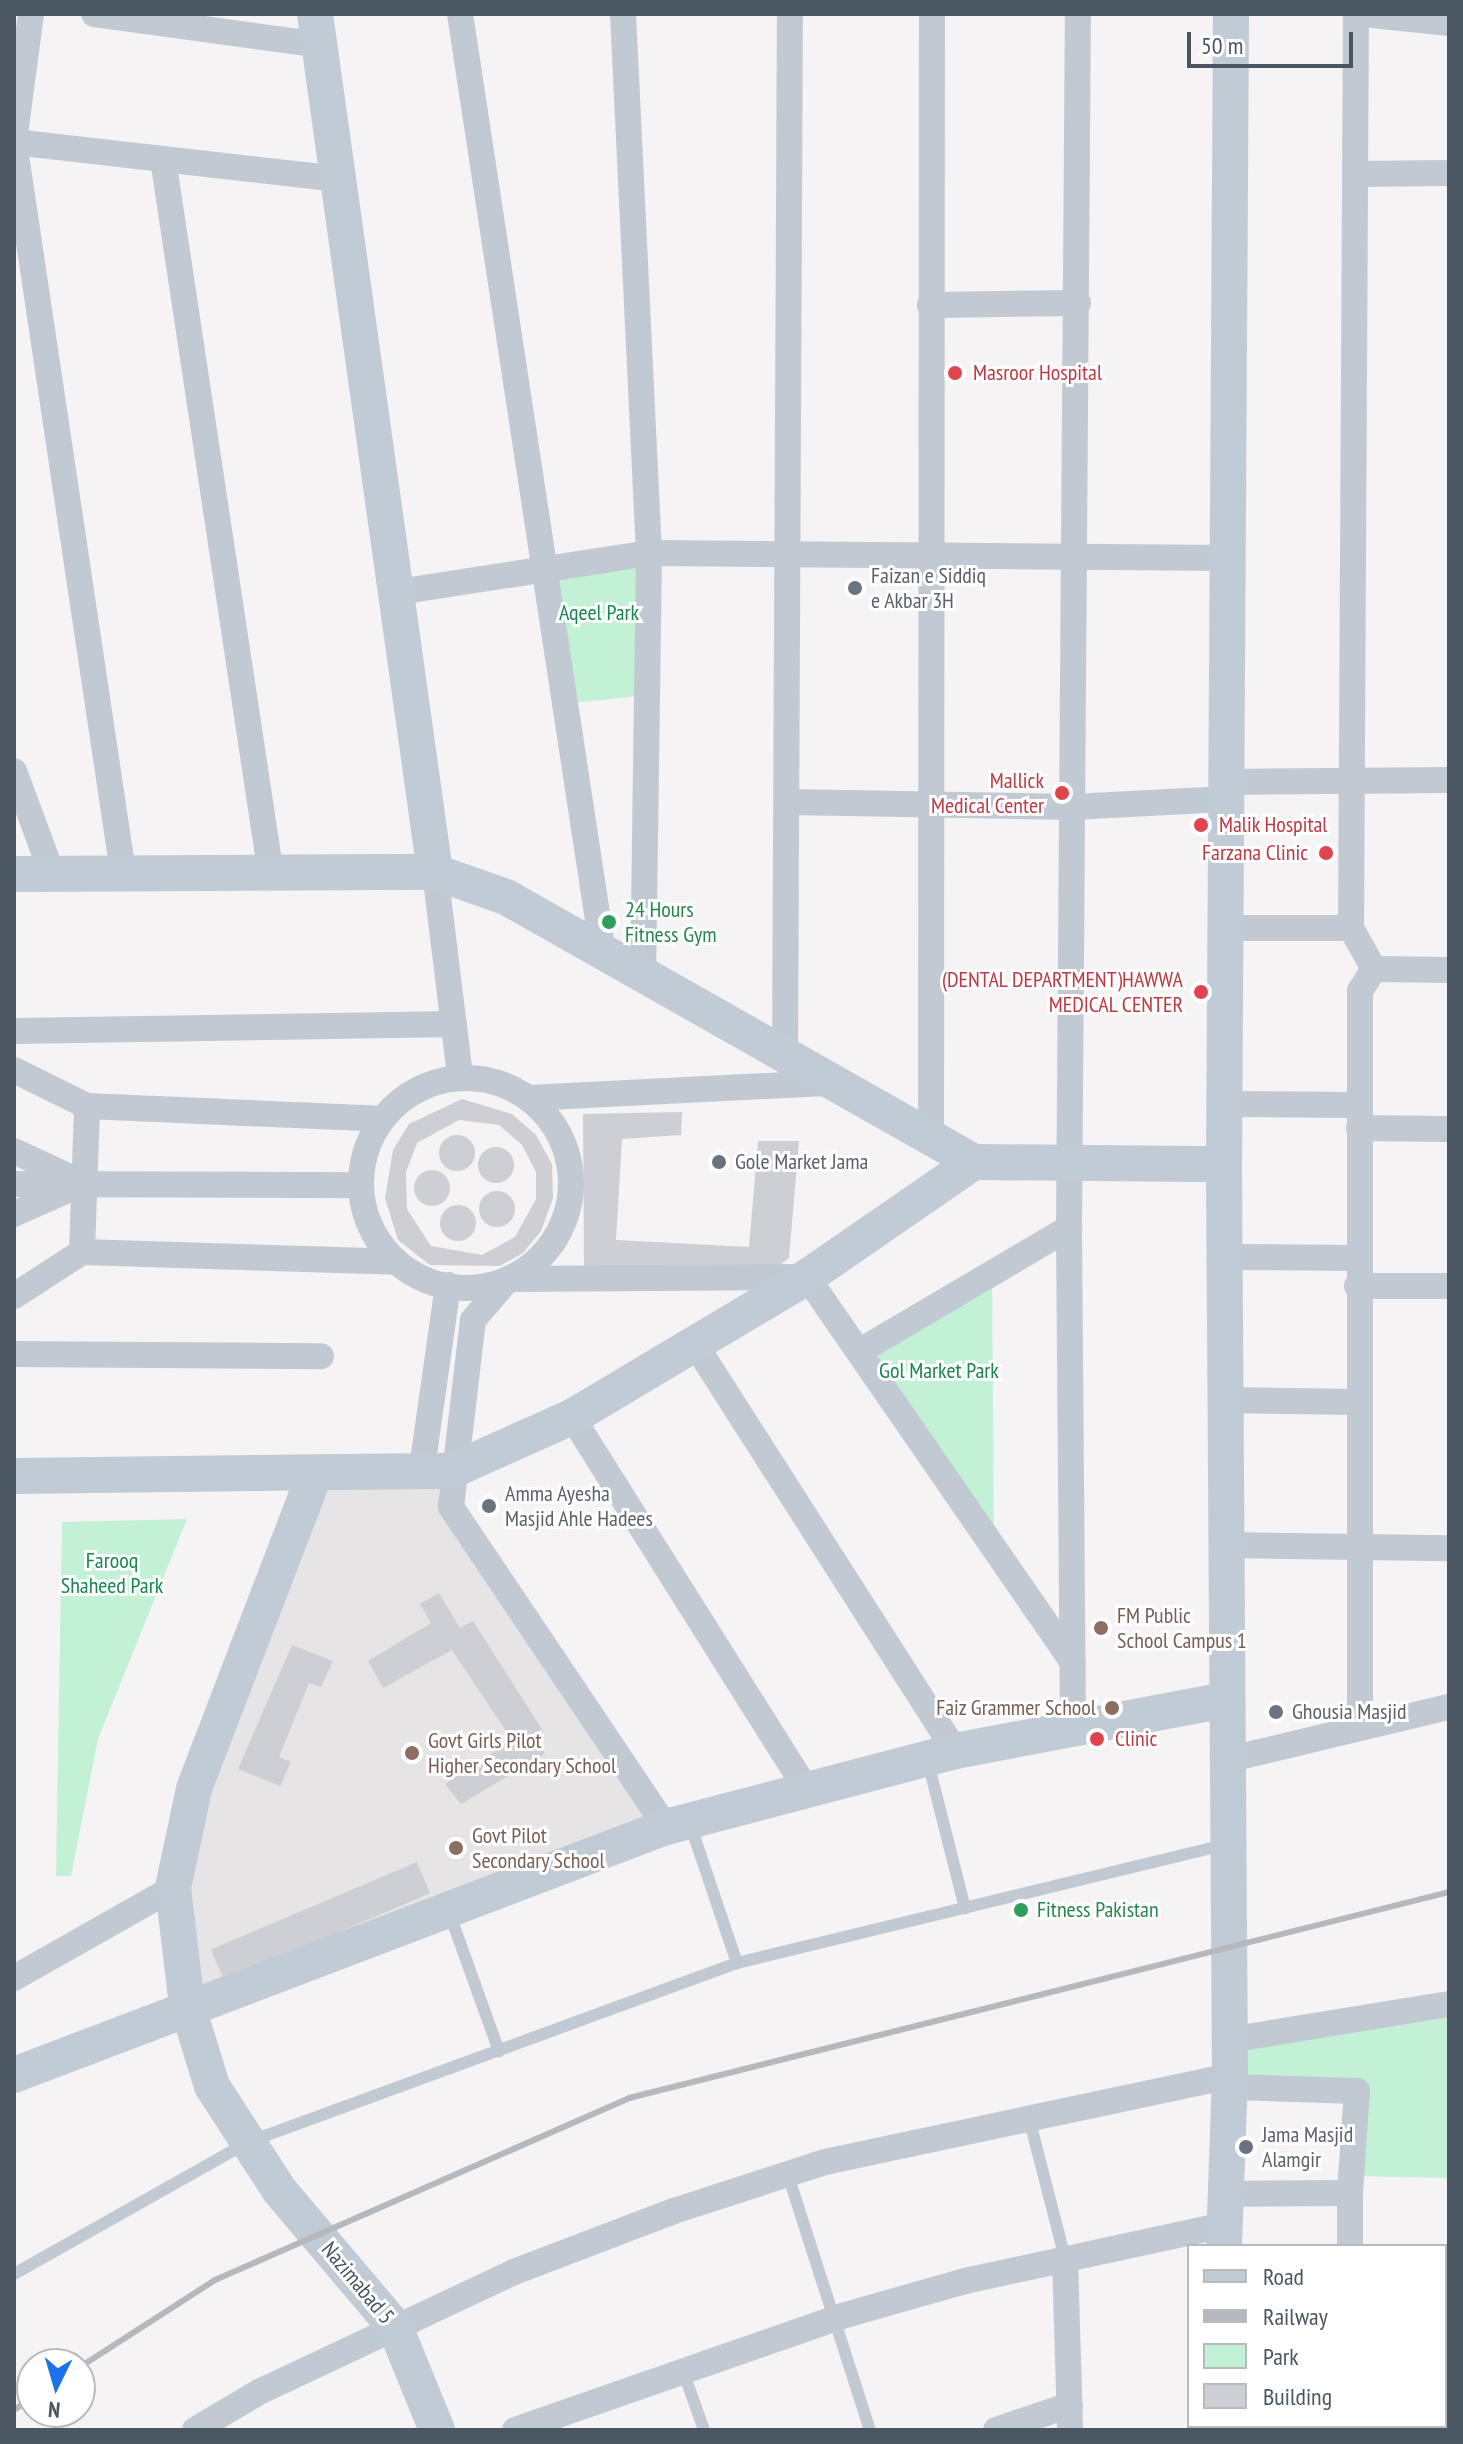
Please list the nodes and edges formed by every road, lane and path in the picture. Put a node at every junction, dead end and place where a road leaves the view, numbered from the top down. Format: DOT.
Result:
graph roads {
  1 [pos="31,14"];
  2 [pos="94,14"];
  3 [pos="460,14"];
  4 [pos="623,14"];
  5 [pos="790,14"];
  6 [pos="932,14"];
  7 [pos="1078,14"];
  8 [pos="1231,14"];
  9 [pos="1356,14"];
  10 [pos="1363,14"];
  11 [pos="1449,23"];
  12 [pos="317,29"];
  13 [pos="14,142"];
  14 [pos="163,159"];
  15 [pos="1449,173"];
  16 [pos="1356,174"];
  17 [pos="337,179"];
  18 [pos="1078,303"];
  19 [pos="930,305"];
  20 [pos="649,553"];
  21 [pos="785,554"];
  22 [pos="928,555"];
  23 [pos="1078,556"];
  24 [pos="1226,558"];
  25 [pos="542,572"];
  26 [pos="398,592"];
  27 [pos="14,771"];
  28 [pos="1353,780"];
  29 [pos="1449,780"];
  30 [pos="1225,790"];
  31 [pos="788,802"];
  32 [pos="933,807"];
  33 [pos="1073,807"];
  34 [pos="123,872"];
  35 [pos="435,872"];
  36 [pos="52,873"];
  37 [pos="14,874"];
  38 [pos="271,875"];
  39 [pos="1225,928"];
  40 [pos="1351,928"];
  41 [pos="603,953"];
  42 [pos="1374,969"];
  43 [pos="1449,970"];
  44 [pos="643,976"];
  45 [pos="454,1024"];
  46 [pos="14,1031"];
  47 [pos="785,1057"];
  48 [pos="14,1070"];
  49 [pos="460,1077"];
  50 [pos="827,1083"];
  51 [pos="529,1098"];
  52 [pos="1224,1104"];
  53 [pos="87,1106"];
  54 [pos="1359,1117"];
  55 [pos="381,1119"];
  56 [pos="1449,1129"];
  57 [pos="931,1138"];
  58 [pos="14,1151"];
  59 [pos="974,1162"];
  60 [pos="1074,1162"];
  61 [pos="1224,1164"];
  62 [pos="83,1183"];
  63 [pos="14,1184"];
  64 [pos="360,1185"];
  65 [pos="14,1214"];
  66 [pos="1069,1228"];
  67 [pos="82,1252"];
  68 [pos="1224,1257"];
  69 [pos="1358,1258"];
  70 [pos="396,1262"];
  71 [pos="807,1277"];
  72 [pos="508,1279"];
  73 [pos="448,1285"];
  74 [pos="1357,1286"];
  75 [pos="1449,1286"];
  76 [pos="14,1296"];
  77 [pos="693,1341"];
  78 [pos="860,1351"];
  79 [pos="14,1354"];
  80 [pos="321,1356"];
  81 [pos="1224,1400"];
  82 [pos="1357,1402"];
  83 [pos="572,1417"];
  84 [pos="436,1473"];
  85 [pos="14,1476"];
  86 [pos="314,1476"];
  87 [pos="1224,1545"];
  88 [pos="1358,1547"];
  89 [pos="1449,1548"];
  90 [pos="1073,1662"];
  91 [pos="1225,1700"];
  92 [pos="1449,1707"];
  93 [pos="1360,1727"];
  94 [pos="1073,1729"];
  95 [pos="941,1755"];
  96 [pos="1226,1760"];
  97 [pos="806,1789"];
  98 [pos="678,1824"];
  99 [pos="1227,1845"];
  100 [pos="173,1888"];
  101 [pos="965,1908"];
  102 [pos="448,1909"];
  103 [pos="737,1963"];
  104 [pos="14,1978"];
  105 [pos="1449,2004"];
  106 [pos="187,2005"];
  107 [pos="499,2051"];
  108 [pos="1229,2068"];
  109 [pos="14,2075"];
  110 [pos="1029,2116"];
  111 [pos="248,2142"];
  112 [pos="788,2175"];
  113 [pos="1350,2193"];
  114 [pos="1224,2221"];
  115 [pos="1350,2244"];
  116 [pos="1065,2258"];
  117 [pos="14,2274"];
  118 [pos="833,2319"];
  119 [pos="395,2327"];
  120 [pos="683,2371"];
  121 [pos="1070,2418"];
  122 [pos="195,2430"];
  123 [pos="437,2430"];
  124 [pos="515,2430"];
  125 [pos="704,2430"];
  126 [pos="870,2430"];
  127 [pos="996,2430"];
  1 -- 13 [label="street"];
  2 -- 12 [label="street"];
  3 -- 25 [label="street"];
  4 -- 20 [label="street"];
  5 -- 21 [label="street"];
  6 -- 19 [label="street"];
  7 -- 18 [label="street"];
  8 -- 24 [label="street"];
  9 -- 16 [label="street"];
  10 -- 11 [label="street"];
  12 -- 17 [label="street"];
  13 -- 14 [label="street"];
  13 -- 34 [label="street"];
  14 -- 17 [label="street"];
  14 -- 38 [label="street"];
  15 -- 16 [label="street"];
  16 -- 28 [label="street"];
  17 -- 26 [label="street"];
  18 -- 19 [label="street"];
  18 -- 23 [label="street"];
  19 -- 22 [label="street"];
  20 -- 21 [label="street"];
  20 -- 25 [label="street"];
  20 -- 44 [label="street"];
  21 -- 22 [label="street"];
  21 -- 31 [label="street"];
  22 -- 23 [label="street"];
  22 -- 32 [label="street"];
  23 -- 24 [label="street"];
  23 -- 33 [label="street"];
  24 -- 30 [label="street"];
  25 -- 26 [label="street"];
  25 -- 41 [label="street"];
  26 -- 35 [label="street"];
  27 -- 36 [label="street"];
  28 -- 29 [label="street"];
  28 -- 30 [label="street"];
  28 -- 40 [label="street"];
  30 -- 33 [label="street"];
  30 -- 39 [label="street"];
  31 -- 32 [label="street"];
  31 -- 47 [label="street"];
  32 -- 33 [label="street"];
  32 -- 57 [label="street"];
  33 -- 60 [label="street"];
  34 -- 36 [label="street"];
  34 -- 38 [label="street"];
  35 -- 38 [label="street"];
  35 -- 41 [label="street"];
  35 -- 45 [label="street"];
  36 -- 37 [label="street"];
  39 -- 40 [label="street"];
  39 -- 52 [label="street"];
  40 -- 42 [label="street"];
  41 -- 44 [label="street"];
  42 -- 43 [label="street"];
  42 -- 54 [label="street"];
  44 -- 47 [label="street"];
  45 -- 46 [label="street"];
  45 -- 49 [label="street"];
  47 -- 50 [label="street"];
  48 -- 53 [label="street"];
  49 -- 51 [label="street"];
  49 -- 55 [label="street"];
  50 -- 51 [label="street"];
  50 -- 57 [label="street"];
  51 -- 72 [label="street"];
  52 -- 54 [label="street"];
  52 -- 61 [label="street"];
  53 -- 55 [label="street"];
  53 -- 62 [label="street"];
  54 -- 56 [label="street"];
  54 -- 69 [label="street"];
  55 -- 64 [label="street"];
  57 -- 59 [label="street"];
  58 -- 62 [label="street"];
  59 -- 60 [label="street"];
  59 -- 71 [label="street"];
  60 -- 61 [label="street"];
  60 -- 66 [label="street"];
  61 -- 68 [label="street"];
  62 -- 63 [label="street"];
  62 -- 64 [label="street"];
  62 -- 65 [label="street"];
  62 -- 67 [label="street"];
  64 -- 70 [label="street"];
  66 -- 78 [label="street"];
  66 -- 90 [label="street"];
  67 -- 70 [label="street"];
  67 -- 76 [label="street"];
  68 -- 69 [label="street"];
  68 -- 81 [label="street"];
  69 -- 74 [label="street"];
  70 -- 73 [label="street"];
  71 -- 72 [label="street"];
  71 -- 77 [label="street"];
  71 -- 78 [label="street"];
  72 -- 73 [label="street"];
  72 -- 84 [label="street"];
  73 -- 84 [label="street"];
  74 -- 75 [label="street"];
  74 -- 82 [label="street"];
  77 -- 83 [label="street"];
  77 -- 95 [label="street"];
  78 -- 90 [label="street"];
  79 -- 80 [label="street"];
  81 -- 82 [label="street"];
  81 -- 87 [label="street"];
  82 -- 88 [label="street"];
  83 -- 84 [label="street"];
  83 -- 97 [label="street"];
  84 -- 86 [label="street"];
  84 -- 98 [label="street"];
  85 -- 86 [label="street"];
  86 -- 100 [label="street, Nazimabad 5"];
  87 -- 88 [label="street"];
  87 -- 91 [label="street"];
  88 -- 89 [label="street"];
  88 -- 93 [label="street"];
  90 -- 94 [label="street"];
  91 -- 94 [label="street"];
  91 -- 96 [label="street"];
  92 -- 93 [label="street"];
  93 -- 96 [label="street"];
  94 -- 95 [label="street"];
  95 -- 97 [label="street"];
  95 -- 101 [label="lane"];
  96 -- 99 [label="street"];
  97 -- 98 [label="street"];
  98 -- 102 [label="street"];
  98 -- 103 [label="lane"];
  99 -- 101 [label="lane"];
  99 -- 108 [label="street"];
  100 -- 104 [label="street"];
  100 -- 106 [label="street, Nazimabad 5"];
  101 -- 103 [label="lane"];
  102 -- 106 [label="street"];
  102 -- 107 [label="lane"];
  103 -- 107 [label="lane"];
  105 -- 108 [label="street"];
  106 -- 109 [label="street"];
  106 -- 111 [label="street, Nazimabad 5"];
  107 -- 111 [label="lane"];
  108 -- 110 [label="street"];
  108 -- 113 [label="street"];
  108 -- 114 [label="street"];
  110 -- 112 [label="street"];
  110 -- 116 [label="lane"];
  111 -- 117 [label="lane"];
  111 -- 119 [label="street, Nazimabad 5"];
  112 -- 118 [label="lane"];
  112 -- 119 [label="street"];
  113 -- 114 [label="street"];
  113 -- 115 [label="street"];
  114 -- 116 [label="street"];
  116 -- 118 [label="street"];
  116 -- 121 [label="street"];
  118 -- 120 [label="street"];
  118 -- 126 [label="lane"];
  119 -- 122 [label="street"];
  119 -- 123 [label="street, Nazimabad 5"];
  120 -- 124 [label="street"];
  120 -- 125 [label="lane"];
  121 -- 127 [label="street"];
}
